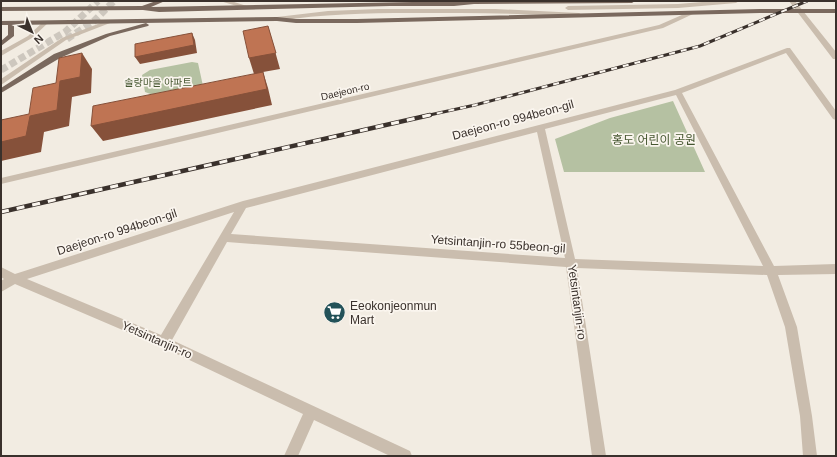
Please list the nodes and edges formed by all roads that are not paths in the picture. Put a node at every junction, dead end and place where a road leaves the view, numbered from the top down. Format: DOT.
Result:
graph roads {
  1 [pos="67,1"];
  2 [pos="147,1"];
  3 [pos="162,1"];
  4 [pos="223,1"];
  5 [pos="632,1"];
  6 [pos="736,1"];
  7 [pos="792,1"];
  8 [pos="391,3"];
  9 [pos="454,4"];
  10 [pos="143,8"];
  11 [pos="247,8"];
  12 [pos="1,9"];
  13 [pos="58,9"];
  14 [pos="800,11"];
  15 [pos="836,11"];
  16 [pos="691,13"];
  17 [pos="46,22"];
  18 [pos="108,22"];
  19 [pos="157,22"];
  20 [pos="1,23"];
  21 [pos="11,23"];
  22 [pos="1,44"];
  23 [pos="1,54"];
  24 [pos="836,57"];
  25 [pos="1,83"];
  26 [pos="1,91"];
  27 [pos="678,92"];
  28 [pos="836,117"];
  29 [pos="540,126"];
  30 [pos="1,181"];
  31 [pos="243,205"];
  32 [pos="223,238"];
  33 [pos="572,262"];
  34 [pos="836,269"];
  35 [pos="771,271"];
  36 [pos="1,272"];
  37 [pos="14,279"];
  38 [pos="1,287"];
  39 [pos="164,342"];
  40 [pos="311,411"];
  41 [pos="291,456"];
  42 [pos="405,456"];
  43 [pos="599,456"];
  44 [pos="810,456"];
  1 -- 13 [label="main road"];
  2 -- 10 [label="main road"];
  3 -- 10 [label="main road"];
  4 -- 11 [label="street"];
  5 -- 9 [label="main road"];
  6 -- 9 [label="street"];
  7 -- 14 [label="street"];
  8 -- 9 [label="main road"];
  8 -- 11 [label="main road"];
  10 -- 11 [label="main road"];
  10 -- 13 [label="main road"];
  10 -- 18 [label="main road"];
  12 -- 13 [label="main road"];
  13 -- 17 [label="main road"];
  14 -- 15 [label="main road, Daejeon-ro"];
  14 -- 16 [label="main road, Daejeon-ro"];
  14 -- 24 [label="street"];
  16 -- 19 [label="main road, Daejeon-ro"];
  16 -- 30 [label="street, Daejeon-ro"];
  17 -- 18 [label="main road, Daejeon-ro"];
  17 -- 21 [label="main road, Daejeon-ro"];
  17 -- 23 [label="street"];
  18 -- 19 [label="main road, Daejeon-ro"];
  18 -- 25 [label="street"];
  19 -- 26 [label="main road"];
  20 -- 21 [label="main road, Daejeon-ro"];
  21 -- 22 [label="main road"];
  27 -- 28 [label="street, Daejeon-ro 994beon-gil"];
  27 -- 29 [label="street, Daejeon-ro 994beon-gil"];
  27 -- 35 [label="street"];
  29 -- 31 [label="street, Daejeon-ro 994beon-gil"];
  29 -- 33 [label="street, Yetsintanjin-ro"];
  31 -- 32 [label="street"];
  31 -- 37 [label="street, Daejeon-ro 994beon-gil"];
  32 -- 33 [label="street, Yetsintanjin-ro 55beon-gil"];
  32 -- 39 [label="street"];
  33 -- 35 [label="street, Yetsintanjin-ro 55beon-gil"];
  33 -- 43 [label="street, Yetsintanjin-ro"];
  34 -- 35 [label="street, Yetsintanjin-ro 55beon-gil"];
  35 -- 44 [label="street"];
  36 -- 37 [label="street, Yetsintanjin-ro"];
  37 -- 38 [label="street, Daejeon-ro 994beon-gil"];
  37 -- 39 [label="street, Yetsintanjin-ro"];
  39 -- 40 [label="street, Yetsintanjin-ro"];
  40 -- 41 [label="street"];
  40 -- 42 [label="street, Yetsintanjin-ro"];
}
